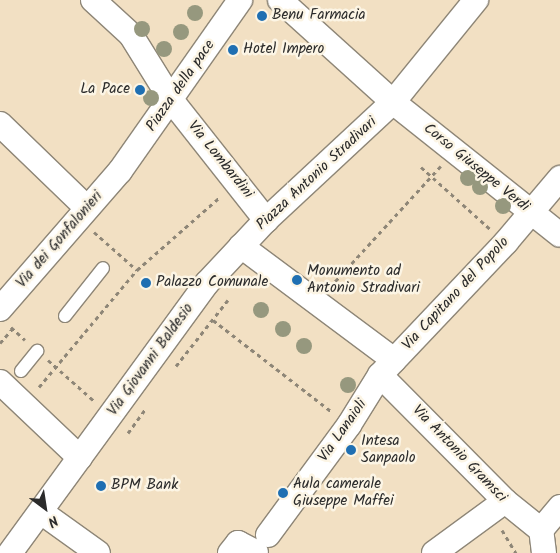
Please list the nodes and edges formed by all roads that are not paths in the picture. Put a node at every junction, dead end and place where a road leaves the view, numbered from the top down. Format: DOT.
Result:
graph roads {
  1 [pos="93,0"];
  2 [pos="240,0"];
  3 [pos="280,0"];
  4 [pos="476,0"];
  5 [pos="172,101"];
  6 [pos="393,102"];
  7 [pos="0,124"];
  8 [pos="120,171"];
  9 [pos="560,178"];
  10 [pos="531,212"];
  11 [pos="88,218"];
  12 [pos="266,220"];
  13 [pos="560,235"];
  14 [pos="241,246"];
  15 [pos="103,268"];
  16 [pos="207,283"];
  17 [pos="65,316"];
  18 [pos="5,318"];
  19 [pos="37,351"];
  20 [pos="387,367"];
  21 [pos="21,371"];
  22 [pos="0,382"];
  23 [pos="80,458"];
  24 [pos="505,501"];
  25 [pos="560,508"];
  26 [pos="41,512"];
  27 [pos="262,543"];
  28 [pos="549,543"];
  29 [pos="16,545"];
  30 [pos="98,553"];
  31 [pos="230,553"];
  32 [pos="434,553"];
  1 -- 5 [label="street, Via Lombardini"];
  2 -- 5 [label="street, Piazza della pace"];
  3 -- 6 [label="street, Corso Giuseppe Verdi"];
  4 -- 6 [label="street, Piazza Antonio Stradivari"];
  5 -- 8 [label="street, Piazza della pace"];
  5 -- 12 [label="street, Via Lombardini"];
  6 -- 10 [label="street, Corso Giuseppe Verdi"];
  6 -- 12 [label="street, Piazza Antonio Stradivari"];
  7 -- 11 [label="street"];
  8 -- 11 [label="street, Via dei Gonfalonieri"];
  9 -- 10 [label="street, Via Capitano del Popolo"];
  10 -- 13 [label="street, Corso Giuseppe Verdi"];
  10 -- 20 [label="street, Via Capitano del Popolo"];
  11 -- 18 [label="street, Via dei Gonfalonieri"];
  12 -- 14 [label="street, Piazza Antonio Stradivari"];
  14 -- 16 [label="street, Piazza Antonio Stradivari"];
  14 -- 20 [label="street"];
  15 -- 17 [label="lane"];
  16 -- 23 [label="street, Via Giovanni Baldesio"];
  19 -- 21 [label="lane"];
  20 -- 24 [label="street, Via Antonio Gramsci"];
  20 -- 27 [label="street, Via Lanaioli"];
  22 -- 23 [label="street"];
  23 -- 26 [label="street, Via Giovanni Baldesio"];
  24 -- 28 [label="street, Via Antonio Gramsci"];
  24 -- 32 [label="street"];
  25 -- 28 [label="street"];
  26 -- 29 [label="street, Via Giovanni Baldesio"];
  26 -- 30 [label="street"];
  27 -- 31 [label="street, Via Lanaioli"];
}
